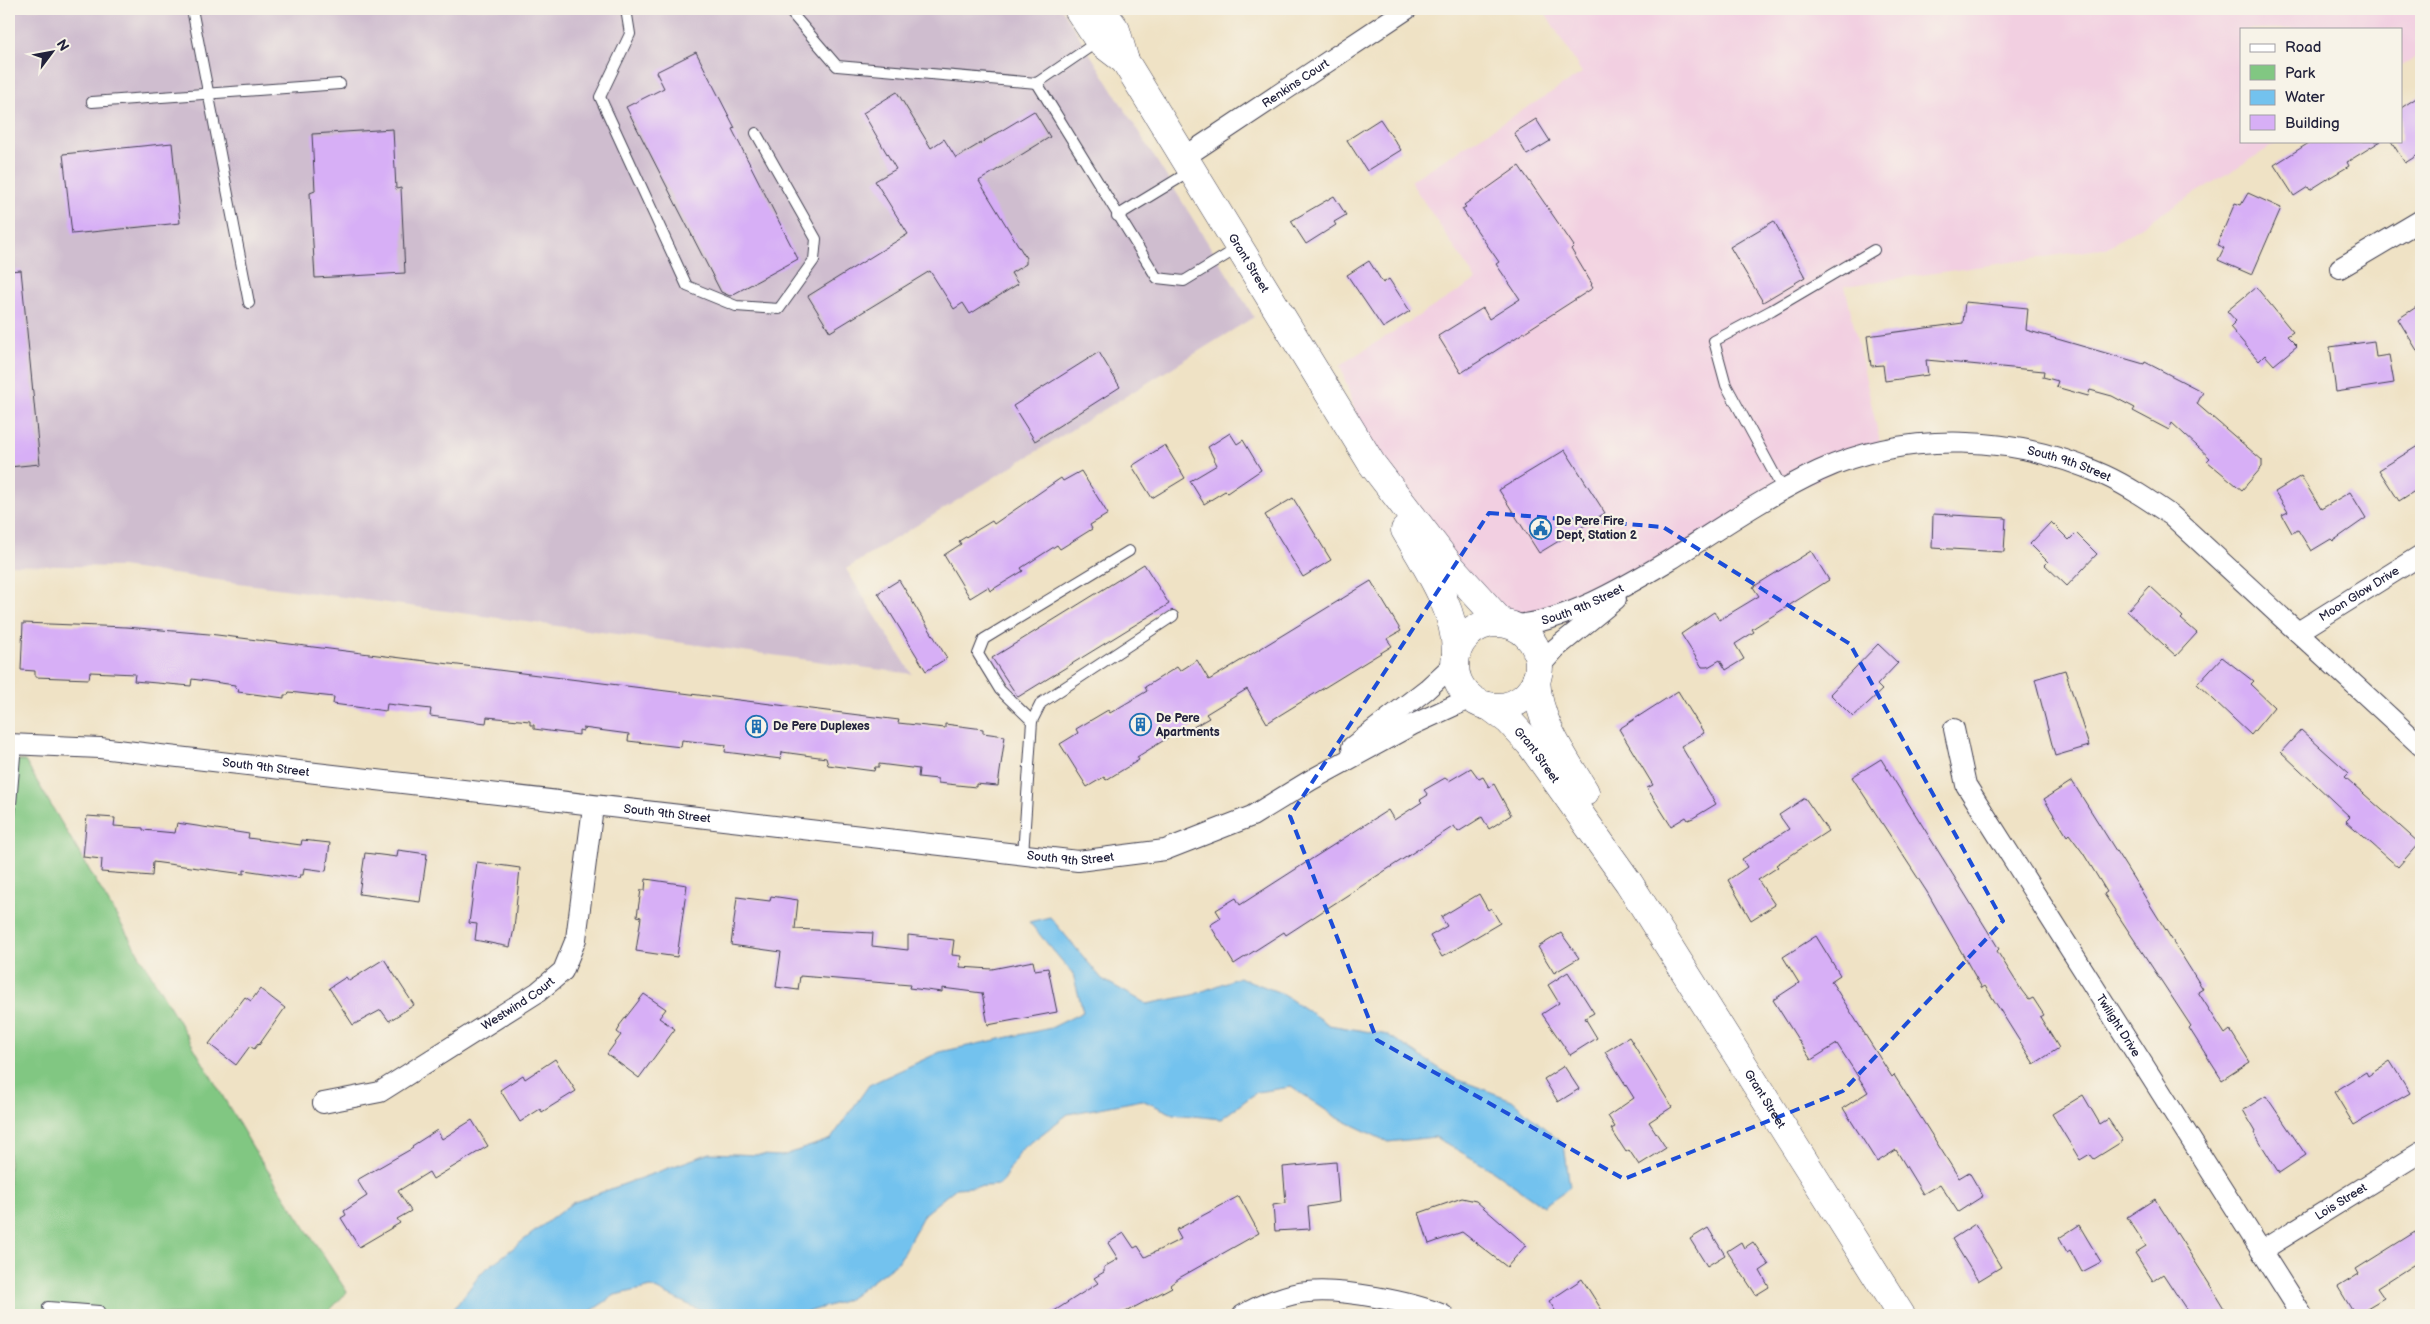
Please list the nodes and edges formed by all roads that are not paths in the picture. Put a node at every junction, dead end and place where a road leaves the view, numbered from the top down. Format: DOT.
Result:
graph roads {
  1 [pos="192,9"];
  2 [pos="626,9"];
  3 [pos="788,9"];
  4 [pos="1078,9"];
  5 [pos="1101,9"];
  6 [pos="1407,9"];
  7 [pos="1099,40"];
  8 [pos="1125,61"];
  9 [pos="1037,83"];
  10 [pos="340,84"];
  11 [pos="209,95"];
  12 [pos="92,102"];
  13 [pos="756,133"];
  14 [pos="1187,164"];
  15 [pos="1117,216"];
  16 [pos="2421,220"];
  17 [pos="1238,248"];
  18 [pos="1874,250"];
  19 [pos="2340,268"];
  20 [pos="249,303"];
  21 [pos="1372,464"];
  22 [pos="1783,490"];
  23 [pos="1129,551"];
  24 [pos="2421,555"];
  25 [pos="1649,572"];
  26 [pos="1174,616"];
  27 [pos="1506,624"];
  28 [pos="2298,632"];
  29 [pos="1455,658"];
  30 [pos="1538,674"];
  31 [pos="1480,702"];
  32 [pos="1032,721"];
  33 [pos="1954,729"];
  34 [pos="12,744"];
  35 [pos="2421,746"];
  36 [pos="1311,780"];
  37 [pos="593,806"];
  38 [pos="9,828"];
  39 [pos="1023,855"];
  40 [pos="1629,883"];
  41 [pos="323,1103"];
  42 [pos="2421,1152"];
  43 [pos="2261,1251"];
  44 [pos="48,1307"];
  45 [pos="1439,1314"];
  46 [pos="100,1315"];
  47 [pos="1243,1315"];
  48 [pos="1901,1315"];
  49 [pos="2302,1315"];
  1 -- 11 [label="lane"];
  2 -- 13 [label="lane"];
  3 -- 9 [label="lane"];
  4 -- 7 [label="street, Grant Street"];
  5 -- 8 [label="street, Grant Street"];
  6 -- 14 [label="street, Renkins Court"];
  7 -- 8 [label="street, Grant Street"];
  7 -- 9 [label="lane"];
  8 -- 14 [label="street, Grant Street"];
  9 -- 15 [label="lane"];
  10 -- 11 [label="lane"];
  11 -- 12 [label="lane"];
  11 -- 20 [label="lane"];
  14 -- 15 [label="lane"];
  14 -- 17 [label="street, Grant Street"];
  15 -- 17 [label="lane"];
  16 -- 19 [label="street"];
  17 -- 21 [label="street, Grant Street"];
  18 -- 22 [label="lane"];
  21 -- 27 [label="street, Grant Street"];
  21 -- 29 [label="street, Grant Street"];
  22 -- 25 [label="street, South 9th Street"];
  22 -- 28 [label="street, South 9th Street"];
  23 -- 32 [label="lane"];
  24 -- 28 [label="street, Moon Glow Drive"];
  25 -- 27 [label="street, South 9th Street"];
  25 -- 30 [label="street, South 9th Street"];
  26 -- 32 [label="lane"];
  27 -- 29 [label="street"];
  27 -- 30 [label="street, Grant Street"];
  28 -- 35 [label="street, South 9th Street"];
  29 -- 31 [label="street, Grant Street"];
  29 -- 36 [label="street, South 9th Street"];
  30 -- 31 [label="street"];
  30 -- 40 [label="street, Grant Street"];
  31 -- 36 [label="street, South 9th Street"];
  31 -- 40 [label="street, Grant Street"];
  32 -- 39 [label="lane"];
  33 -- 43 [label="street, Twilight Drive"];
  34 -- 37 [label="street, South 9th Street"];
  34 -- 38 [label="lane"];
  36 -- 39 [label="street, South 9th Street"];
  37 -- 39 [label="street, South 9th Street"];
  37 -- 41 [label="street, Westwind Court"];
  40 -- 48 [label="street, Grant Street"];
  42 -- 43 [label="street, Lois Street"];
  43 -- 49 [label="street, Twilight Drive"];
  44 -- 46 [label="lane"];
  45 -- 47 [label="street"];
}
